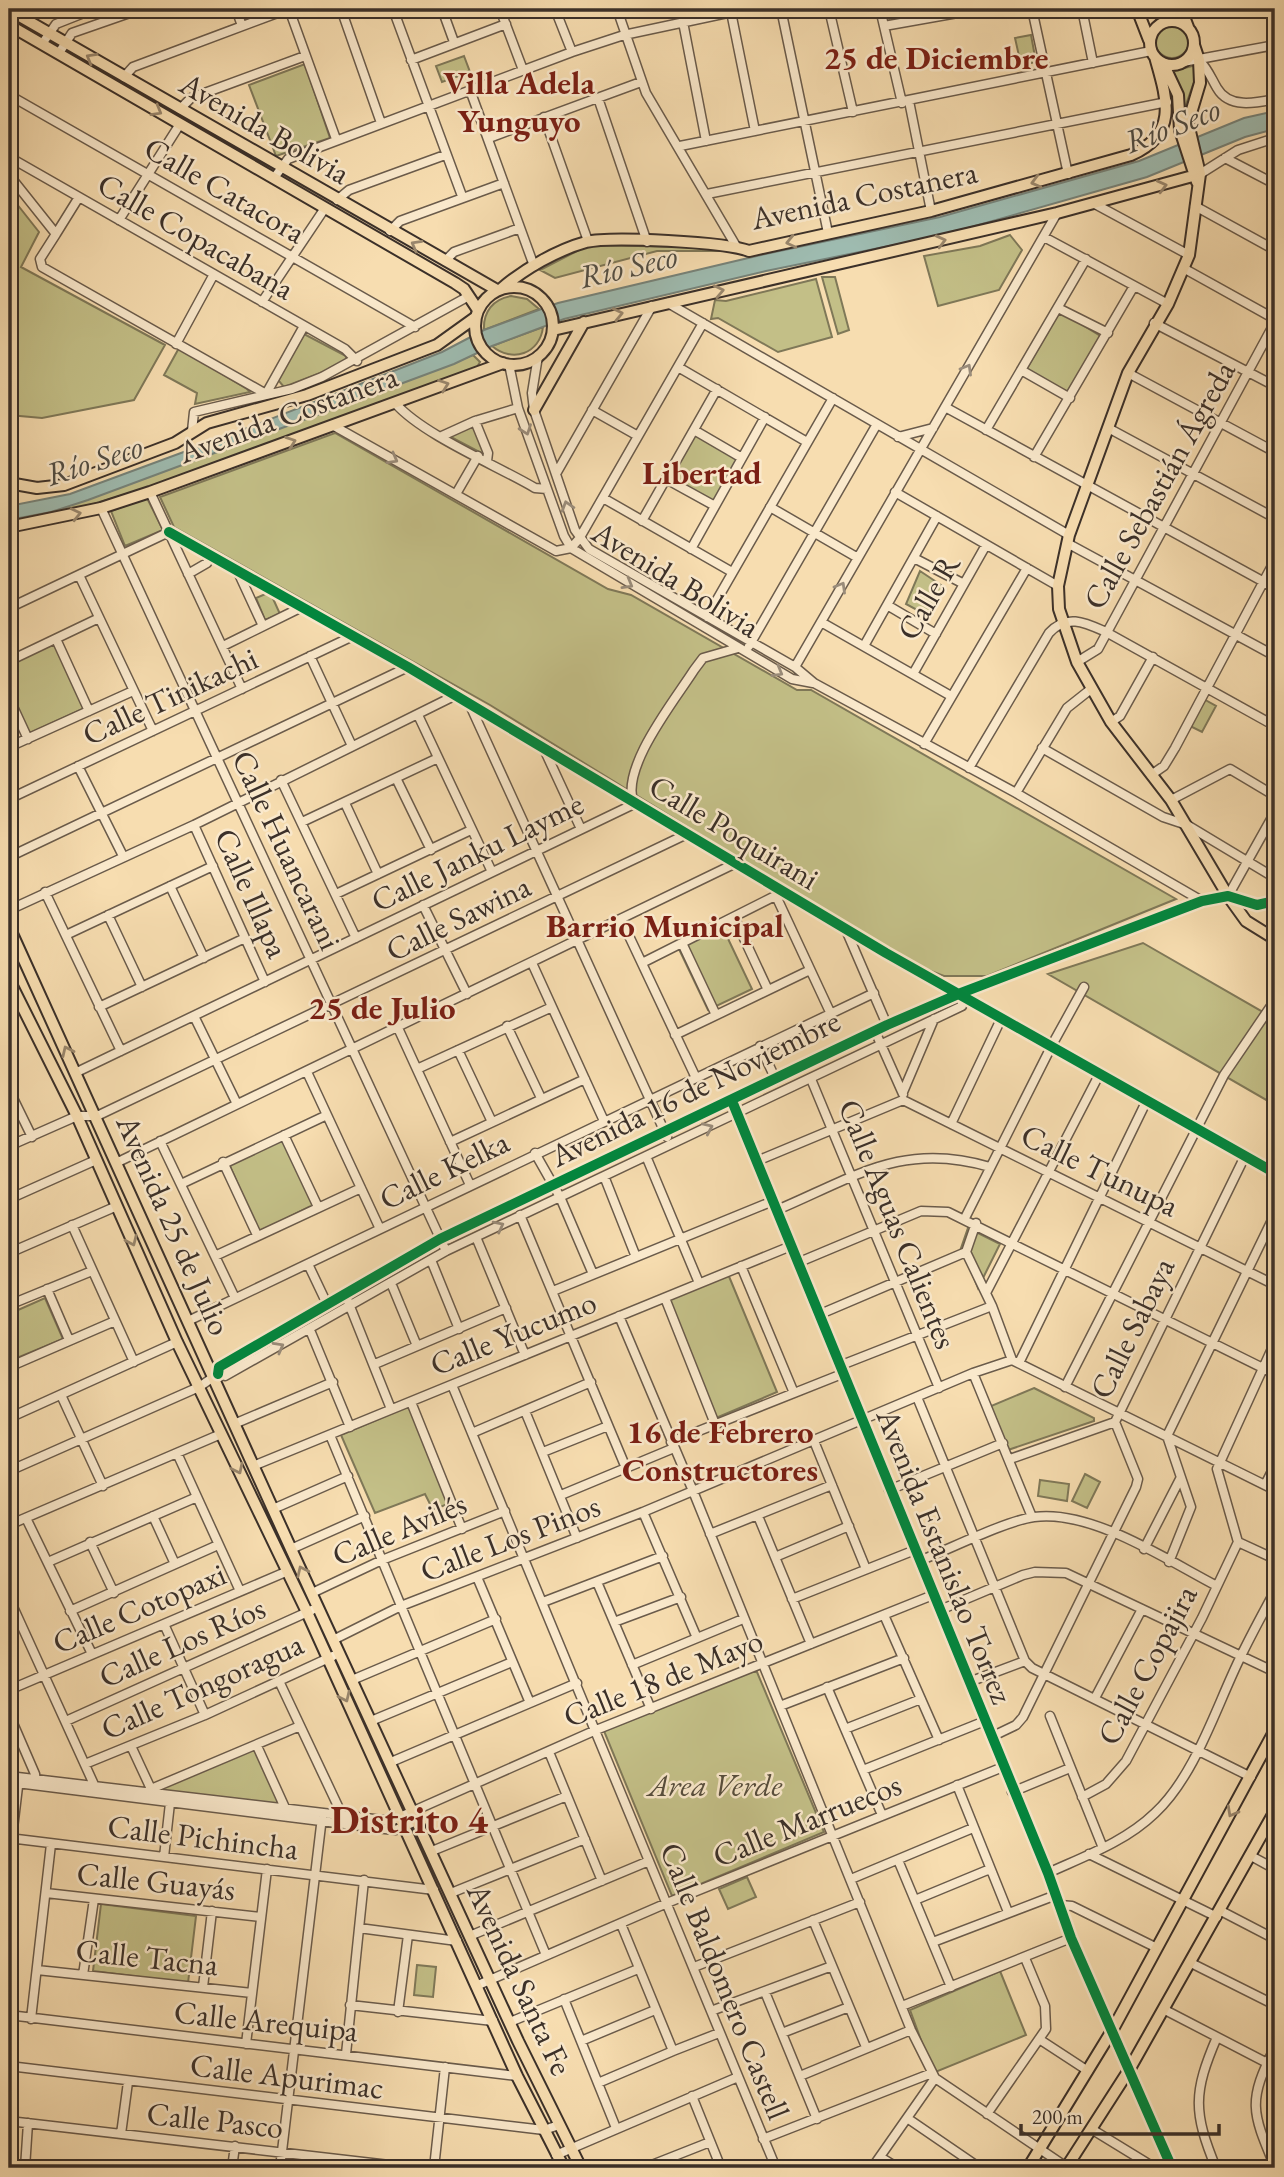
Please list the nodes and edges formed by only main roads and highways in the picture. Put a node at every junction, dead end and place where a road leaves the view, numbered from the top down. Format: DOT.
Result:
graph roads {
  1 [pos="1137,9"];
  2 [pos="1181,9"];
  3 [pos="9,10"];
  4 [pos="1188,27"];
  5 [pos="10,29"];
  6 [pos="1194,45"];
  7 [pos="1155,53"];
  8 [pos="1186,135"];
  9 [pos="1197,178"];
  10 [pos="499,289"];
  11 [pos="476,317"];
  12 [pos="584,322"];
  13 [pos="553,326"];
  14 [pos="503,363"];
  15 [pos="534,410"];
  16 [pos="9,483"];
  17 [pos="9,527"];
  18 [pos="9,927"];
  19 [pos="1275,939"];
  20 [pos="9,981"];
  21 [pos="1275,1730"];
  22 [pos="1275,1811"];
  23 [pos="415,1816"];
  24 [pos="402,1822"];
  25 [pos="564,2168"];
  26 [pos="581,2168"];
  27 [pos="1028,2168"];
  28 [pos="1067,2168"];
  1 -- 7 [label="main road"];
  2 -- 4 [label="main road"];
  10 -- 3 [label="main road, Avenida Bolivia, one-way"];
  4 -- 6 [label="main road"];
  4 -- 7 [label="main road"];
  5 -- 11 [label="main road, Avenida Bolivia, one-way"];
  6 -- 7 [label="main road"];
  6 -- 8 [label="main road"];
  7 -- 8 [label="main road"];
  7 -- 10 [label="main road, Avenida Costanera, one-way"];
  8 -- 9 [label="main road"];
  12 -- 9 [label="main road, Avenida Costanera, one-way"];
  9 -- 19 [label="main road"];
  10 -- 11 [label="main road"];
  10 -- 13 [label="main road"];
  11 -- 14 [label="main road"];
  11 -- 16 [label="main road, Avenida Costanera"];
  12 -- 13 [label="main road, Avenida Costanera"];
  12 -- 15 [label="main road"];
  13 -- 14 [label="main road"];
  17 -- 14 [label="main road, Avenida Costanera, one-way"];
  23 -- 18 [label="main road, Avenida 25 de Julio, one-way"];
  20 -- 24 [label="main road, Avenida 25 de Julio, one-way"];
  21 -- 27 [label="main road, one-way"];
  22 -- 28 [label="main road"];
  23 -- 26 [label="main road, Avenida Santa Fe"];
  24 -- 25 [label="main road, Avenida Santa Fe"];
}
